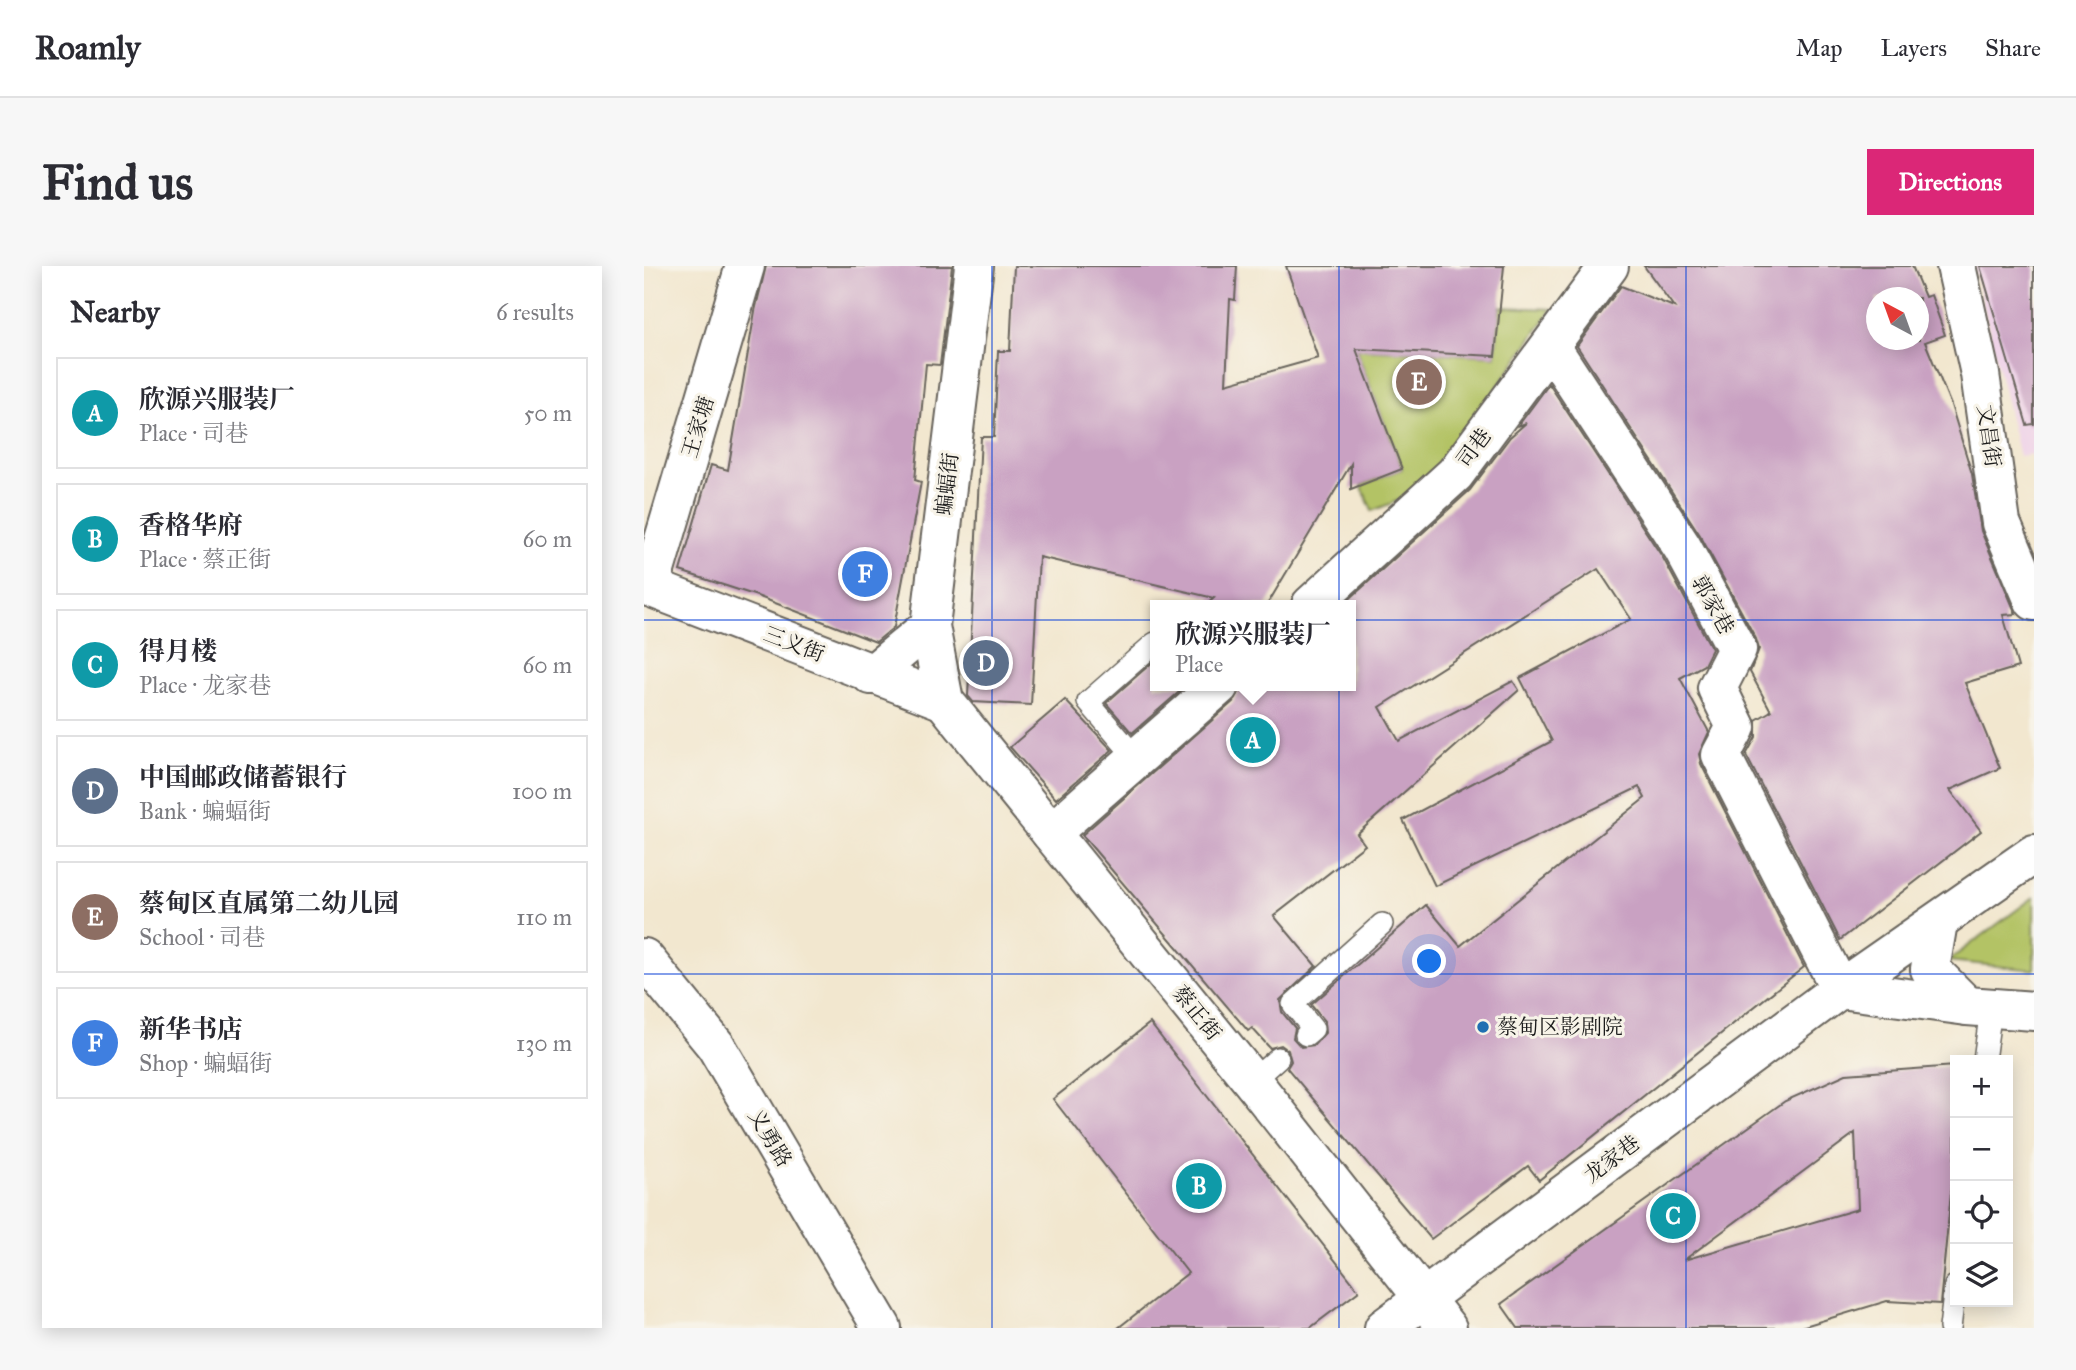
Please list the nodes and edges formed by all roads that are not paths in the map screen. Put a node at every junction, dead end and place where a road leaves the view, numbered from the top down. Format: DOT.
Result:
graph roads {
  1 [pos="746,266"];
  2 [pos="974,266"];
  3 [pos="1609,266"];
  4 [pos="1956,266"];
  5 [pos="1551,347"];
  6 [pos="647,586"];
  7 [pos="1316,600"];
  8 [pos="2034,601"];
  9 [pos="930,626"];
  10 [pos="1150,647"];
  11 [pos="871,675"];
  12 [pos="1213,691"];
  13 [pos="944,701"];
  14 [pos="1136,758"];
  15 [pos="1051,834"];
  16 [pos="2034,854"];
  17 [pos="1938,922"];
  18 [pos="1382,924"];
  19 [pos="644,958"];
  20 [pos="1840,989"];
  21 [pos="1979,1007"];
  22 [pos="2034,1011"];
  23 [pos="1306,1035"];
  24 [pos="1984,1055"];
  25 [pos="1952,1307"];
  26 [pos="1436,1313"];
  27 [pos="882,1328"];
  28 [pos="1384,1328"];
  29 [pos="1950,1328"];
  1 -- 6 [label="street, 王家塘"];
  2 -- 9 [label="street, 蝙蝠街"];
  3 -- 5 [label="street, 司巷"];
  4 -- 8 [label="street, 文昌街"];
  5 -- 7 [label="street, 司巷"];
  5 -- 20 [label="street, 郭家巷"];
  6 -- 11 [label="street, 三义街"];
  9 -- 11 [label="street"];
  9 -- 13 [label="street, 蝙蝠街"];
  10 -- 14 [label="lane"];
  11 -- 13 [label="street, 三义街"];
  12 -- 14 [label="street"];
  13 -- 15 [label="street, 蔡正街"];
  14 -- 15 [label="street"];
  15 -- 26 [label="street, 蔡正街"];
  16 -- 17 [label="street, 龙家巷"];
  17 -- 20 [label="street, 龙家巷"];
  17 -- 21 [label="street"];
  18 -- 23 [label="lane"];
  19 -- 27 [label="street, 义勇路"];
  20 -- 21 [label="street"];
  20 -- 26 [label="street, 龙家巷"];
  21 -- 22 [label="street"];
  21 -- 24 [label="lane"];
  25 -- 29 [label="lane"];
  26 -- 28 [label="street, 龙家巷"];
}
